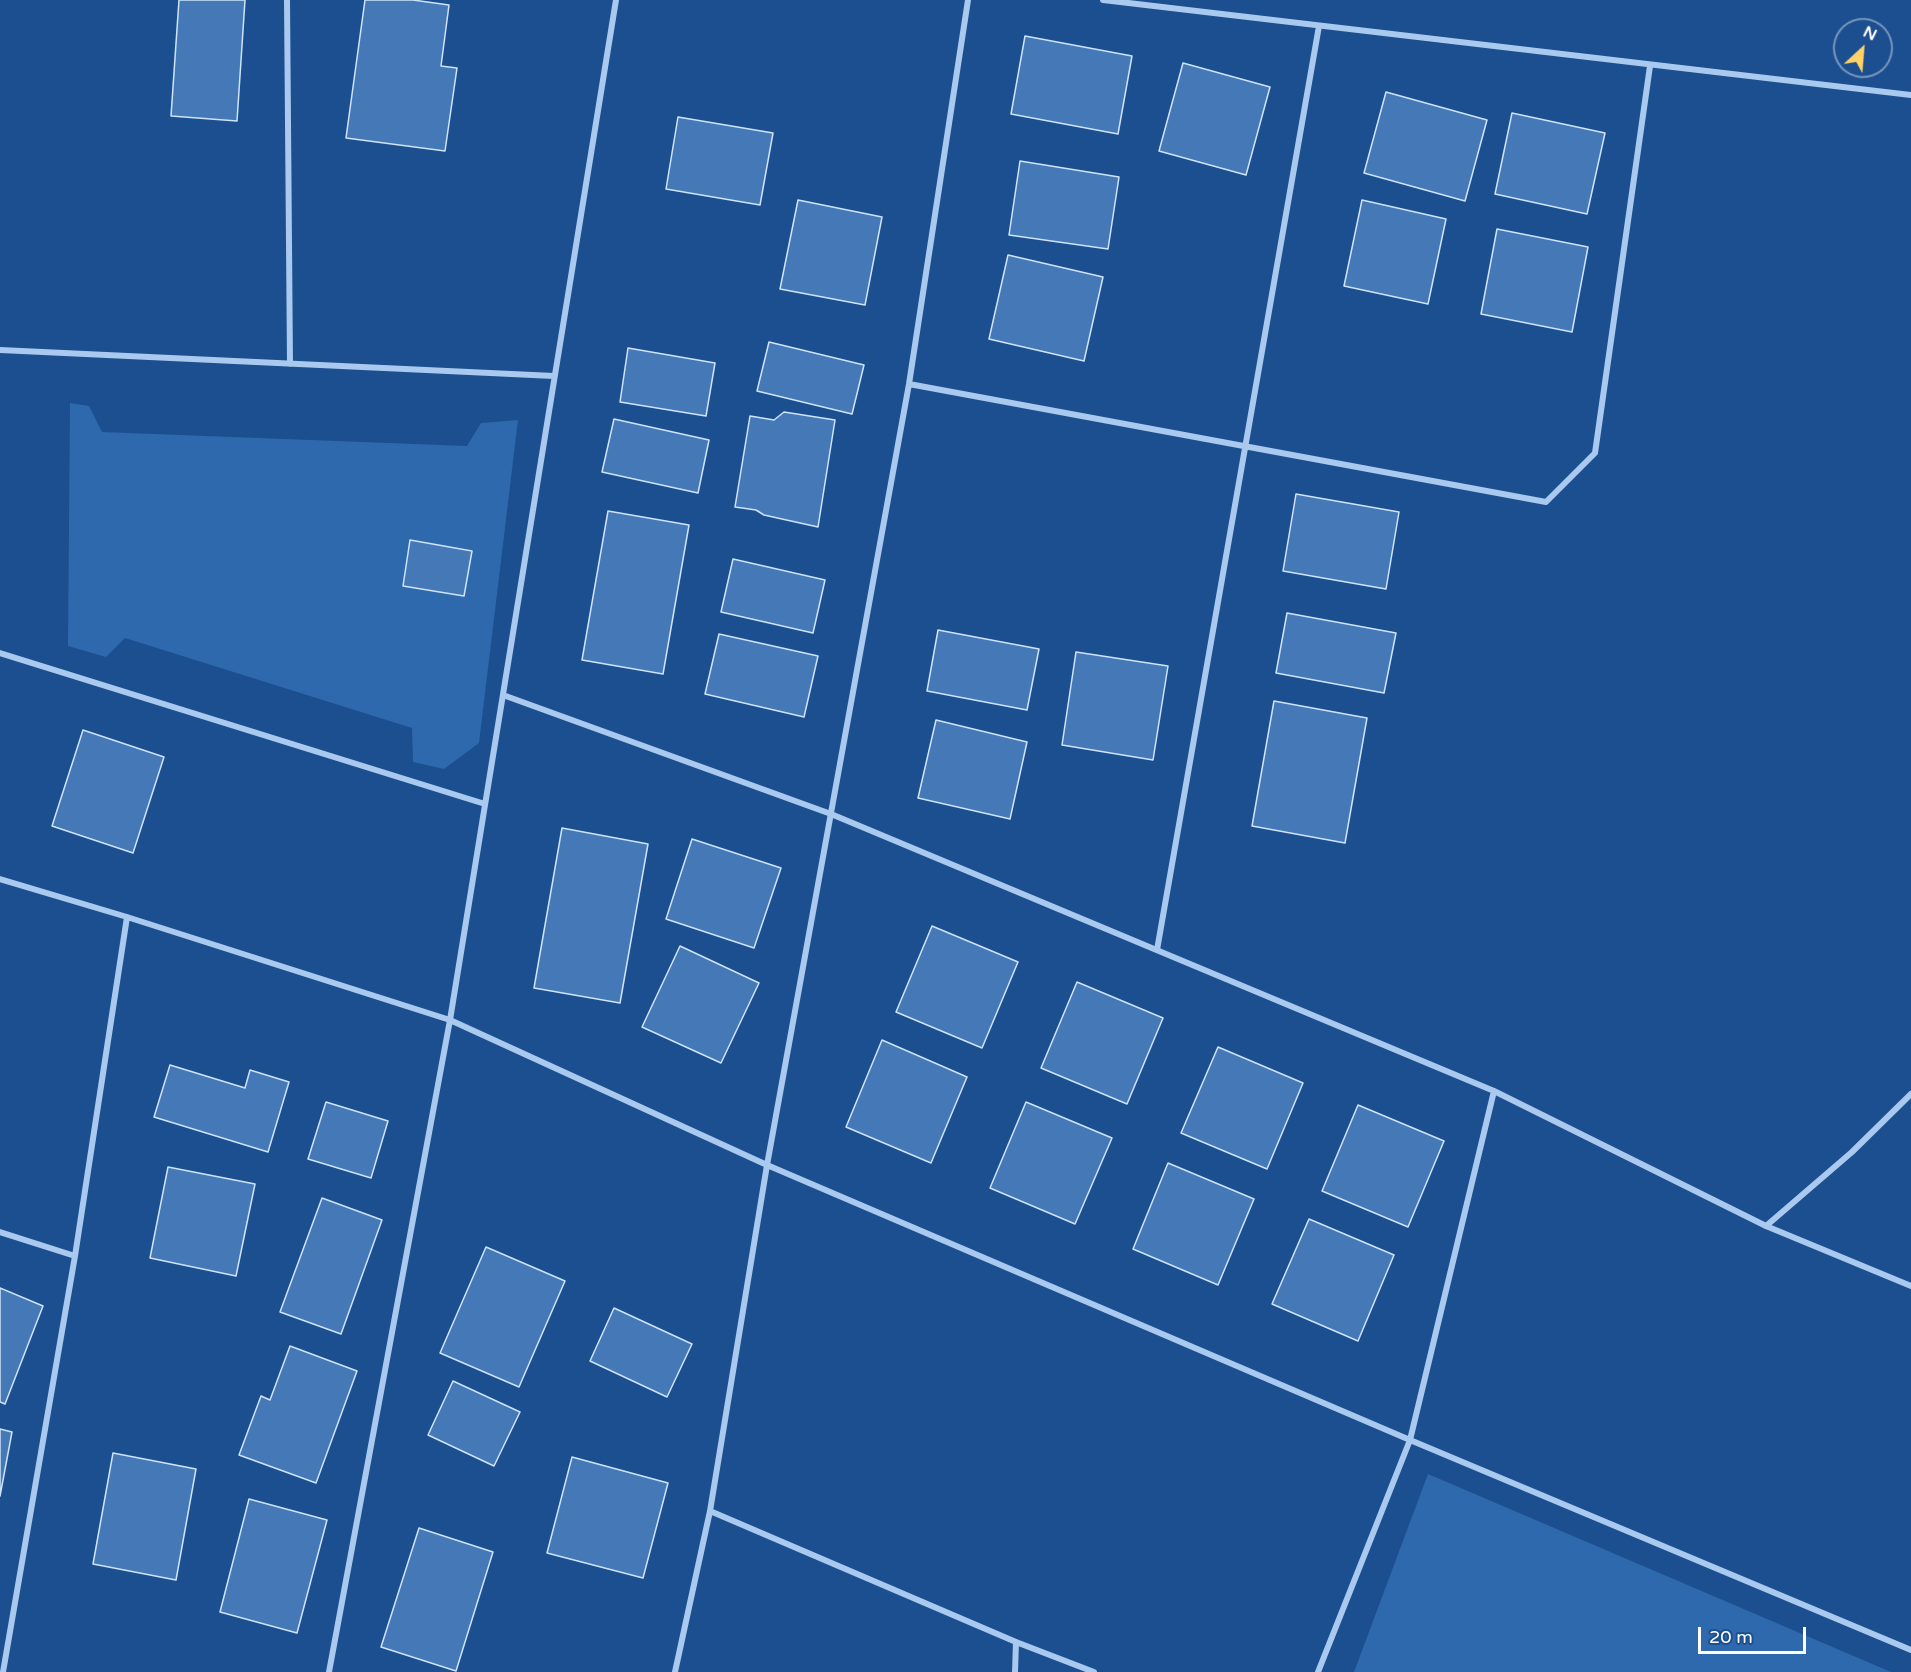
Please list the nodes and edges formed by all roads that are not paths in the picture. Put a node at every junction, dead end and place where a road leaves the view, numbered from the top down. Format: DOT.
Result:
graph roads {
  1 [pos="286,0"];
  2 [pos="615,0"];
  3 [pos="968,0"];
  4 [pos="1102,0"];
  5 [pos="1319,26"];
  6 [pos="1650,66"];
  7 [pos="1911,95"];
  8 [pos="0,350"];
  9 [pos="290,364"];
  10 [pos="554,376"];
  11 [pos="909,384"];
  12 [pos="1245,446"];
  13 [pos="0,653"];
  14 [pos="503,695"];
  15 [pos="485,804"];
  16 [pos="831,814"];
  17 [pos="0,879"];
  18 [pos="127,917"];
  19 [pos="1156,950"];
  20 [pos="450,1020"];
  21 [pos="1494,1091"];
  22 [pos="1911,1094"];
  23 [pos="767,1165"];
  24 [pos="1766,1226"];
  25 [pos="0,1232"];
  26 [pos="75,1256"];
  27 [pos="1911,1286"];
  28 [pos="1410,1440"];
  29 [pos="710,1511"];
  30 [pos="1016,1642"];
  31 [pos="1911,1650"];
  32 [pos="3,1672"];
  33 [pos="329,1672"];
  34 [pos="675,1672"];
  35 [pos="1015,1672"];
  36 [pos="1094,1672"];
  37 [pos="1318,1672"];
  1 -- 9 [label="street"];
  2 -- 10 [label="street"];
  3 -- 11 [label="street"];
  4 -- 5 [label="street"];
  5 -- 6 [label="street"];
  5 -- 12 [label="street"];
  6 -- 7 [label="street"];
  6 -- 12 [label="street"];
  8 -- 9 [label="street"];
  9 -- 10 [label="street"];
  10 -- 14 [label="street"];
  11 -- 12 [label="street"];
  11 -- 16 [label="street"];
  12 -- 19 [label="street"];
  13 -- 15 [label="street"];
  14 -- 15 [label="street"];
  14 -- 16 [label="street"];
  15 -- 20 [label="street"];
  16 -- 19 [label="street"];
  16 -- 23 [label="street"];
  17 -- 18 [label="street"];
  18 -- 20 [label="street"];
  18 -- 26 [label="street"];
  19 -- 21 [label="street"];
  20 -- 23 [label="street"];
  20 -- 33 [label="street"];
  21 -- 24 [label="street"];
  21 -- 28 [label="street"];
  22 -- 24 [label="street"];
  23 -- 28 [label="street"];
  23 -- 29 [label="street"];
  24 -- 27 [label="street"];
  25 -- 26 [label="street"];
  26 -- 32 [label="street"];
  28 -- 31 [label="street"];
  28 -- 37 [label="street"];
  29 -- 30 [label="street"];
  29 -- 34 [label="street"];
  30 -- 35 [label="street"];
  30 -- 36 [label="street"];
}
